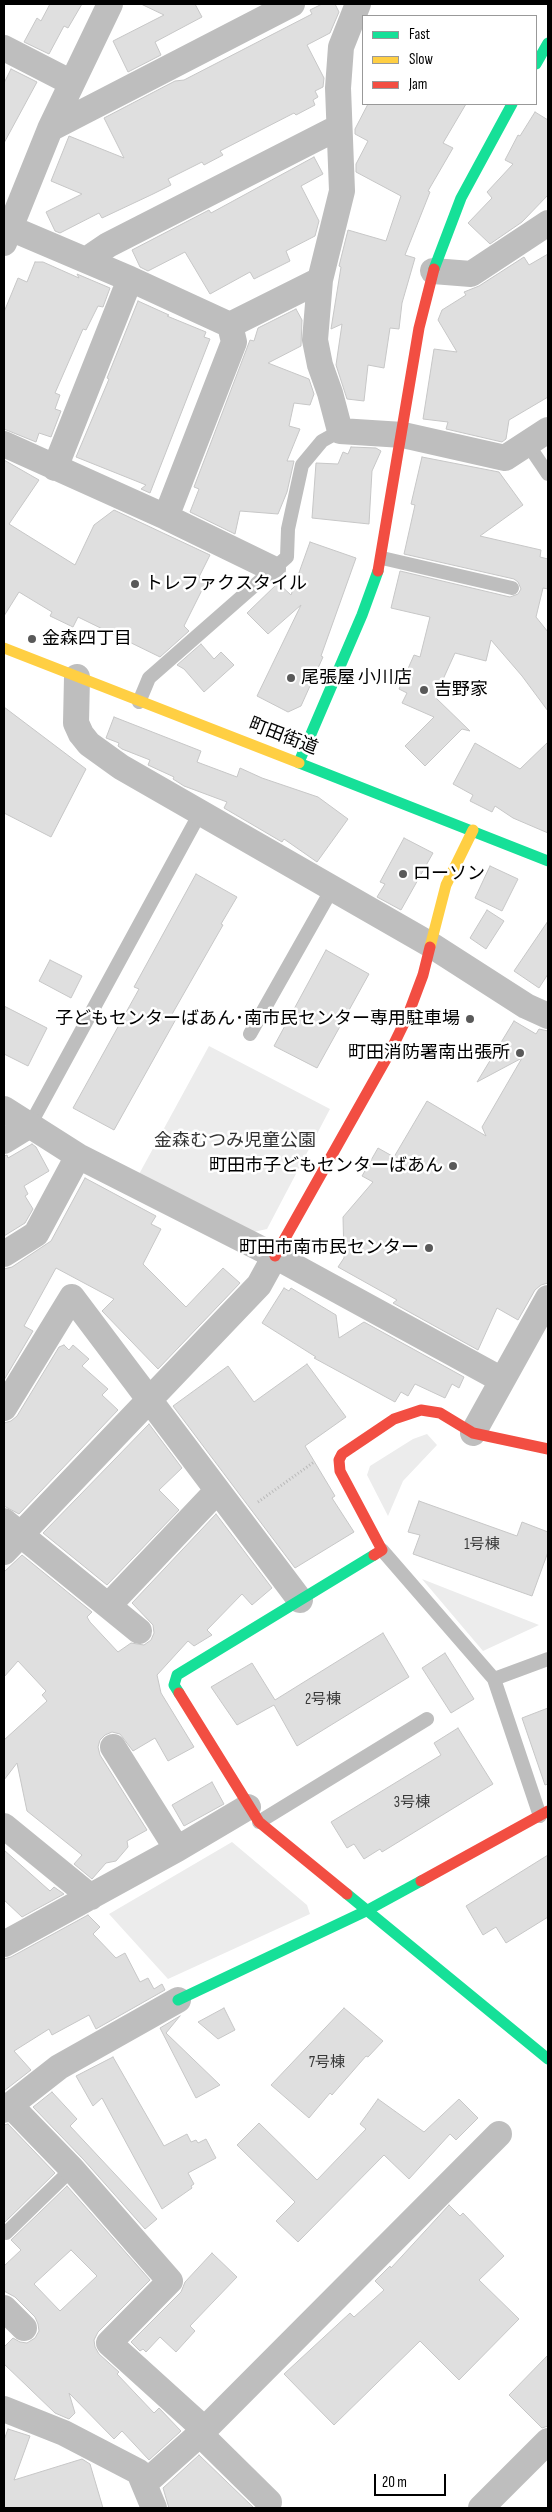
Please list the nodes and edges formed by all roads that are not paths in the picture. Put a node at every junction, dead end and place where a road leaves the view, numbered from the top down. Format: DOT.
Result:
graph roads {
  1 [pos="110,4"];
  2 [pos="292,4"];
  3 [pos="358,4"];
  4 [pos="548,43"];
  5 [pos="4,48"];
  6 [pos="537,62"];
  7 [pos="72,83"];
  8 [pos="511,105"];
  9 [pos="339,127"];
  10 [pos="50,129"];
  11 [pos="548,223"];
  12 [pos="6,237"];
  13 [pos="86,260"];
  14 [pos="433,271"];
  15 [pos="130,279"];
  16 [pos="320,280"];
  17 [pos="230,325"];
  18 [pos="340,431"];
  19 [pos="403,435"];
  20 [pos="538,436"];
  21 [pos="4,444"];
  22 [pos="55,468"];
  23 [pos="548,474"];
  24 [pos="166,517"];
  25 [pos="382,558"];
  26 [pos="273,569"];
  27 [pos="512,588"];
  28 [pos="4,648"];
  29 [pos="78,677"];
  30 [pos="139,702"];
  31 [pos="299,762"];
  32 [pos="200,814"];
  33 [pos="473,830"];
  34 [pos="548,861"];
  35 [pos="332,889"];
  36 [pos="430,945"];
  37 [pos="548,1016"];
  38 [pos="250,1034"];
  39 [pos="4,1109"];
  40 [pos="30,1126"];
  41 [pos="4,1141"];
  42 [pos="78,1156"];
  43 [pos="4,1254"];
  44 [pos="275,1256"];
  45 [pos="548,1298"];
  46 [pos="502,1380"];
  47 [pos="148,1400"];
  48 [pos="4,1408"];
  49 [pos="473,1433"];
  50 [pos="548,1448"];
  51 [pos="217,1491"];
  52 [pos="9,1536"];
  53 [pos="382,1550"];
  54 [pos="300,1600"];
  55 [pos="109,1605"];
  56 [pos="140,1631"];
  57 [pos="548,1659"];
  58 [pos="494,1679"];
  59 [pos="427,1720"];
  60 [pos="114,1746"];
  61 [pos="544,1813"];
  62 [pos="253,1815"];
  63 [pos="4,1826"];
  64 [pos="177,1849"];
  65 [pos="90,1897"];
  66 [pos="366,1912"];
  67 [pos="4,1944"];
  68 [pos="178,2000"];
  69 [pos="548,2059"];
  70 [pos="7,2108"];
  71 [pos="499,2134"];
  72 [pos="72,2169"];
  73 [pos="6,2233"];
  74 [pos="4,2409"];
  75 [pos="202,2432"];
  76 [pos="548,2441"];
  77 [pos="144,2484"];
  78 [pos="269,2502"];
  79 [pos="154,2508"];
  80 [pos="481,2508"];
  1 -- 7 [label="street"];
  2 -- 10 [label="street"];
  3 -- 9 [label="street"];
  4 -- 6 [label="street"];
  5 -- 7 [label="street"];
  7 -- 10 [label="street"];
  8 -- 14 [label="street"];
  9 -- 13 [label="street"];
  9 -- 16 [label="street"];
  10 -- 12 [label="street"];
  11 -- 14 [label="street"];
  12 -- 13 [label="street"];
  13 -- 15 [label="street"];
  14 -- 19 [label="street"];
  15 -- 17 [label="street"];
  15 -- 22 [label="street"];
  16 -- 17 [label="street"];
  16 -- 18 [label="street"];
  17 -- 24 [label="street"];
  18 -- 19 [label="street"];
  18 -- 26 [label="lane"];
  19 -- 20 [label="street"];
  19 -- 25 [label="street"];
  20 -- 23 [label="lane"];
  21 -- 22 [label="street"];
  22 -- 24 [label="street"];
  24 -- 26 [label="street"];
  25 -- 27 [label="lane"];
  25 -- 31 [label="street"];
  26 -- 30 [label="lane"];
  28 -- 29 [label="street, 町田街道"];
  29 -- 30 [label="street, 町田街道"];
  29 -- 32 [label="street"];
  30 -- 31 [label="street, 町田街道"];
  31 -- 33 [label="street, 町田街道"];
  32 -- 35 [label="street"];
  32 -- 40 [label="lane"];
  33 -- 34 [label="street, 町田街道"];
  33 -- 36 [label="street"];
  35 -- 36 [label="street"];
  35 -- 38 [label="lane"];
  36 -- 37 [label="street"];
  36 -- 44 [label="street"];
  39 -- 40 [label="street"];
  40 -- 41 [label="street"];
  40 -- 42 [label="street"];
  42 -- 43 [label="street"];
  42 -- 44 [label="street"];
  44 -- 46 [label="street"];
  44 -- 47 [label="street"];
  45 -- 46 [label="street"];
  46 -- 49 [label="street"];
  47 -- 48 [label="street"];
  47 -- 51 [label="street"];
  47 -- 52 [label="street"];
  49 -- 50 [label="street"];
  49 -- 53 [label="street"];
  51 -- 54 [label="street"];
  51 -- 55 [label="street"];
  52 -- 55 [label="street"];
  53 -- 54 [label="street"];
  53 -- 58 [label="lane"];
  54 -- 62 [label="street"];
  55 -- 56 [label="street"];
  57 -- 58 [label="lane"];
  58 -- 61 [label="lane"];
  59 -- 62 [label="lane"];
  60 -- 64 [label="street"];
  61 -- 66 [label="street"];
  62 -- 64 [label="street"];
  62 -- 66 [label="street"];
  63 -- 65 [label="street"];
  64 -- 65 [label="street"];
  65 -- 67 [label="street"];
  66 -- 68 [label="street"];
  66 -- 69 [label="street"];
  68 -- 70 [label="street"];
  70 -- 72 [label="street"];
  71 -- 75 [label="street"];
  72 -- 73 [label="lane"];
  72 -- 75 [label="street"];
  74 -- 77 [label="street"];
  75 -- 77 [label="street"];
  75 -- 78 [label="street"];
  76 -- 80 [label="street"];
  77 -- 79 [label="street"];
}
